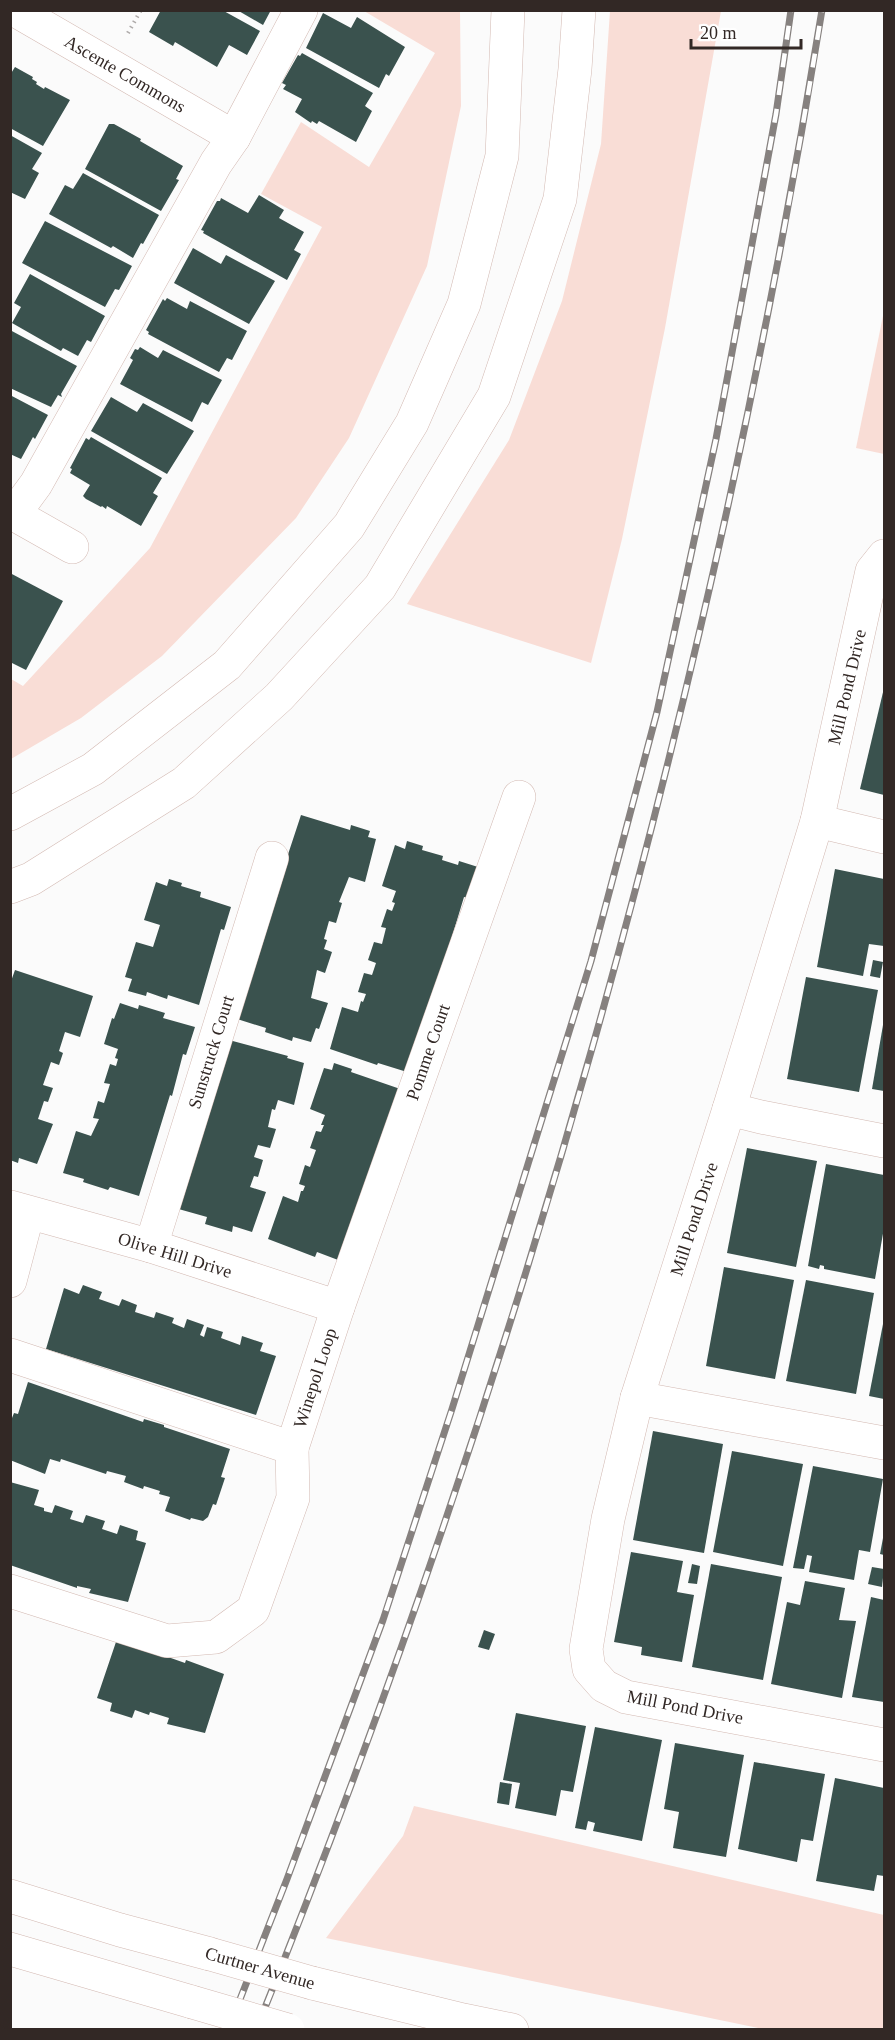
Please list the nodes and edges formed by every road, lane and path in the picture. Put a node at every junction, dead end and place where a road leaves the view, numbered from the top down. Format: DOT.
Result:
graph roads {
  1 [pos="15,10"];
  2 [pos="141,10"];
  3 [pos="301,10"];
  4 [pos="508,10"];
  5 [pos="579,10"];
  6 [pos="128,33"];
  7 [pos="234,137"];
  8 [pos="12,513"];
  9 [pos="72,547"];
  10 [pos="885,556"];
  11 [pos="519,797"];
  12 [pos="10,814"];
  13 [pos="817,821"];
  14 [pos="885,837"];
  15 [pos="272,858"];
  16 [pos="10,887"];
  17 [pos="729,1109"];
  18 [pos="885,1141"];
  19 [pos="19,1210"];
  20 [pos="151,1246"];
  21 [pos="10,1281"];
  22 [pos="338,1307"];
  23 [pos="10,1355"];
  24 [pos="637,1398"];
  25 [pos="885,1443"];
  26 [pos="292,1448"];
  27 [pos="10,1591"];
  28 [pos="885,1745"];
  29 [pos="10,1896"];
  30 [pos="10,1949"];
  31 [pos="288,2030"];
  32 [pos="512,2030"];
  1 -- 7 [label="street, Ascente Commons"];
  2 -- 6 [label="path"];
  3 -- 7 [label="street"];
  4 -- 12 [label="street"];
  5 -- 16 [label="street"];
  7 -- 8 [label="street"];
  8 -- 9 [label="street"];
  10 -- 13 [label="street, Mill Pond Drive"];
  11 -- 22 [label="street, Pomme Court"];
  13 -- 14 [label="street"];
  13 -- 17 [label="street, Mill Pond Drive"];
  15 -- 20 [label="street, Sunstruck Court"];
  17 -- 18 [label="street"];
  17 -- 24 [label="street, Mill Pond Drive"];
  19 -- 20 [label="street, Olive Hill Drive"];
  19 -- 21 [label="street"];
  20 -- 22 [label="street, Olive Hill Drive"];
  22 -- 26 [label="street, Winepol Loop"];
  23 -- 26 [label="street"];
  24 -- 25 [label="street"];
  24 -- 28 [label="street, Mill Pond Drive"];
  26 -- 27 [label="street, Winepol Loop"];
  29 -- 32 [label="street, Curtner Avenue, bridge"];
  30 -- 31 [label="street, bridge"];
}
